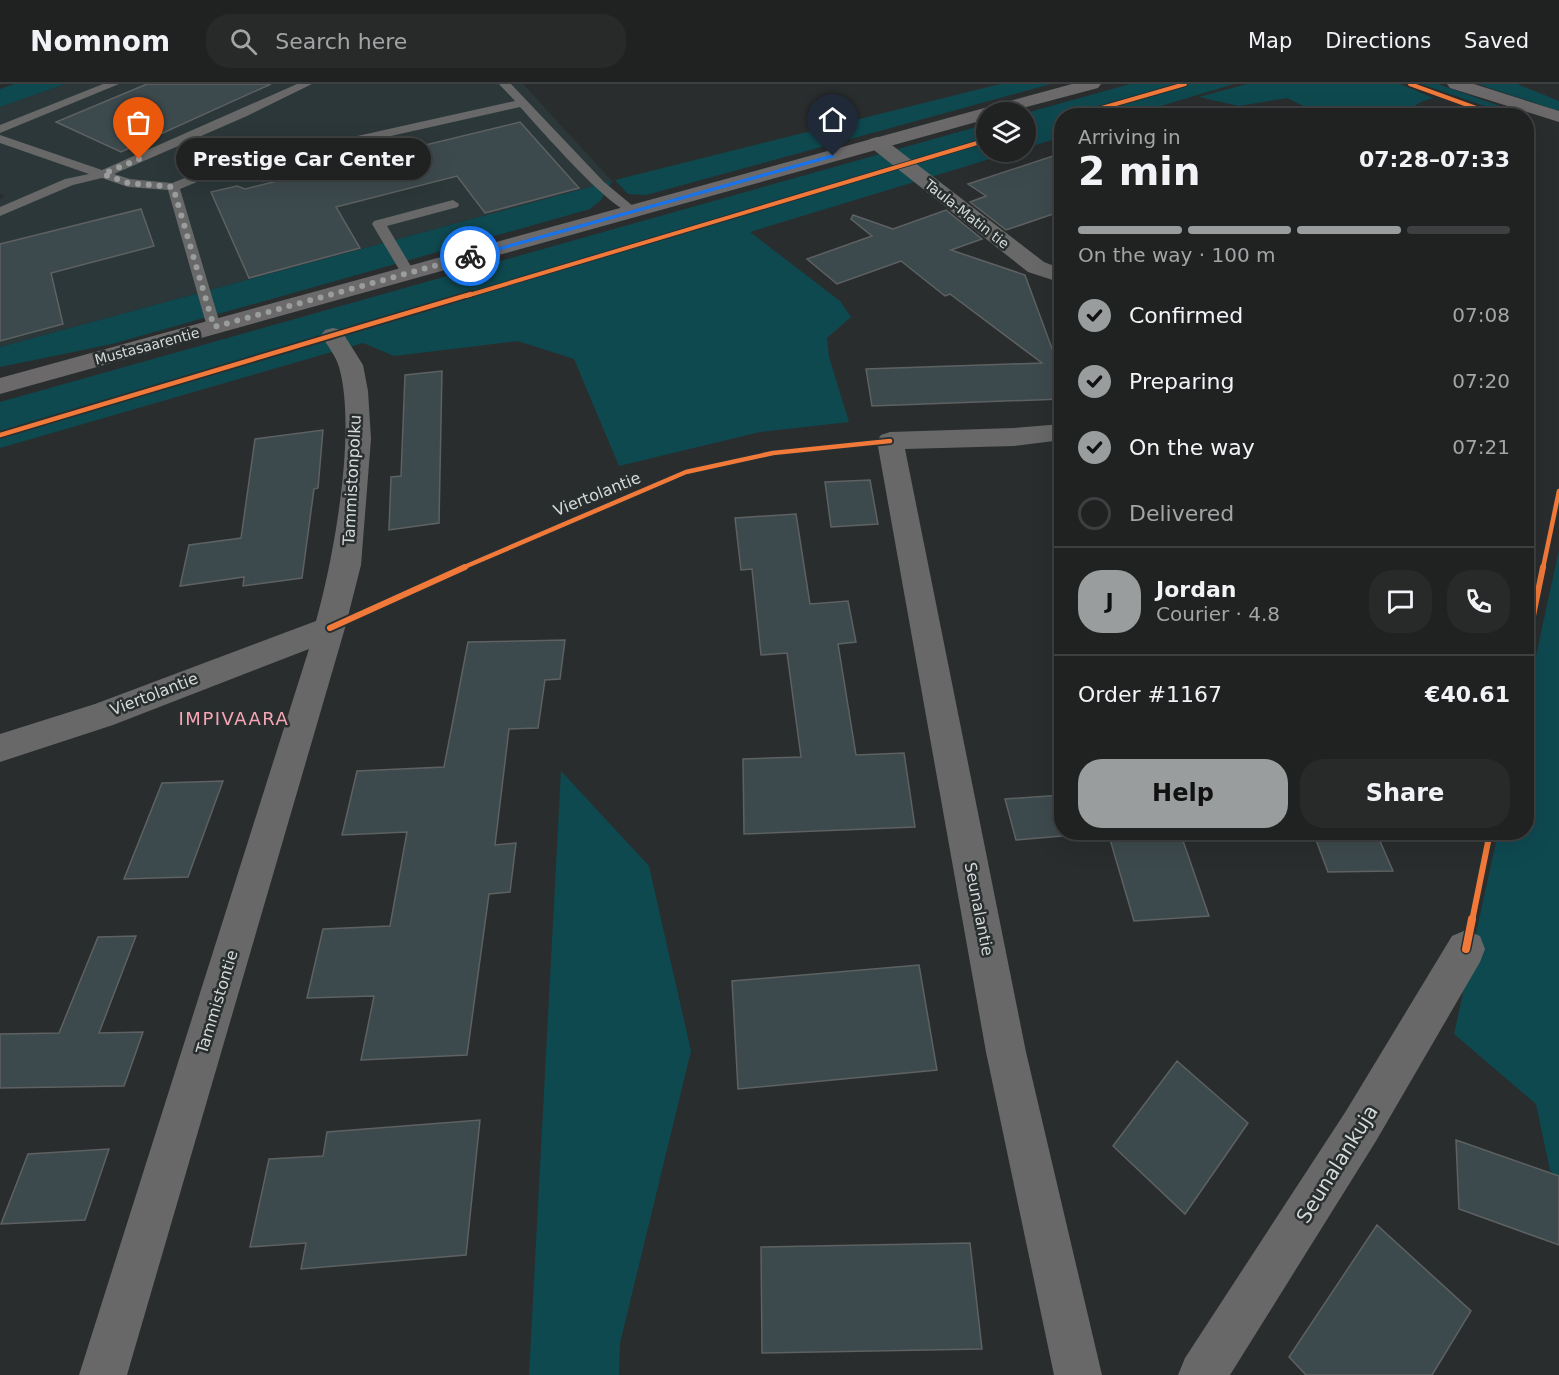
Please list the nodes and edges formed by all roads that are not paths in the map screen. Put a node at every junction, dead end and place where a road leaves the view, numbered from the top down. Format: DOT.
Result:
graph roads {
  1 [pos="113,84"];
  2 [pos="306,84"];
  3 [pos="505,84"];
  4 [pos="1092,84"];
  5 [pos="1456,84"];
  6 [pos="1472,88"];
  7 [pos="1027,102"];
  8 [pos="521,104"];
  9 [pos="1532,108"];
  10 [pos="1534,109"];
  11 [pos="976,116"];
  12 [pos="1559,117"];
  13 [pos="0,129"];
  14 [pos="0,139"];
  15 [pos="877,144"];
  16 [pos="103,174"];
  17 [pos="173,187"];
  18 [pos="453,204"];
  19 [pos="0,212"];
  20 [pos="632,212"];
  21 [pos="408,273"];
  22 [pos="1054,273"];
  23 [pos="214,327"];
  24 [pos="333,335"];
  25 [pos="0,386"];
  26 [pos="1054,433"];
  27 [pos="330,628"];
  28 [pos="0,748"];
  29 [pos="1466,949"];
  30 [pos="103,1375"];
  31 [pos="1078,1375"];
  32 [pos="1202,1375"];
  1 -- 13 [label="lane"];
  2 -- 16 [label="lane"];
  3 -- 8 [label="lane"];
  4 -- 7 [label="main road, Mustasaarentie"];
  5 -- 6 [label="main road"];
  6 -- 9 [label="main road"];
  8 -- 17 [label="lane"];
  8 -- 20 [label="lane"];
  10 -- 12 [label="main road"];
  11 -- 15 [label="main road, Mustasaarentie"];
  14 -- 16 [label="lane"];
  15 -- 20 [label="main road, Mustasaarentie"];
  15 -- 22 [label="street, Taula-Matin tie"];
  16 -- 17 [label="lane"];
  16 -- 19 [label="lane"];
  17 -- 23 [label="lane"];
  18 -- 21 [label="lane"];
  20 -- 21 [label="main road, Mustasaarentie"];
  21 -- 23 [label="main road, Mustasaarentie"];
  23 -- 25 [label="main road, Mustasaarentie"];
  24 -- 27 [label="street, Tammistonpolku"];
  26 -- 31 [label="street, Seunalantie"];
  27 -- 28 [label="street, Viertolantie"];
  27 -- 30 [label="street, Tammistontie"];
  29 -- 32 [label="street, Seunalankuja"];
}
